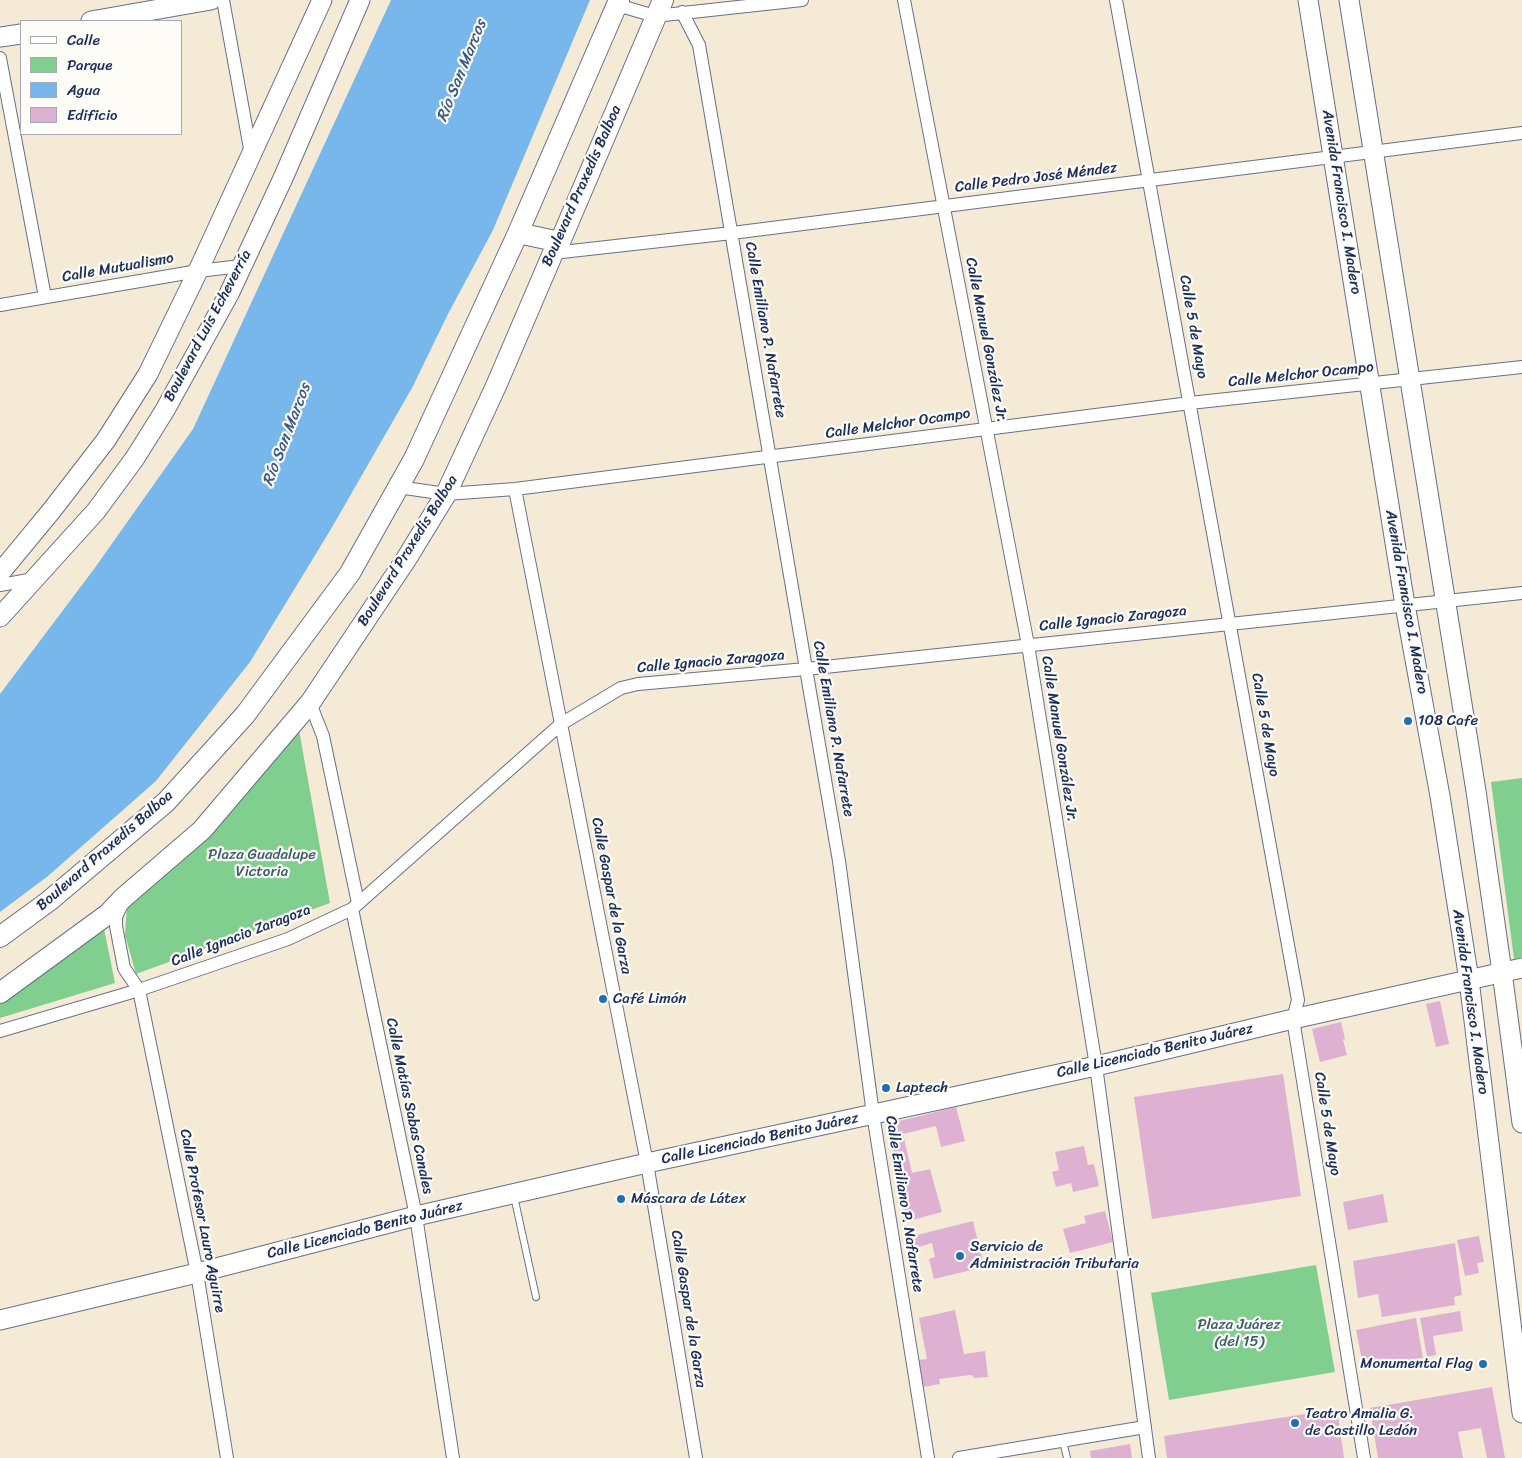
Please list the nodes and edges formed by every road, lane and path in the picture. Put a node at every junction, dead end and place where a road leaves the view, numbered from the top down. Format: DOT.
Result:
graph roads {
  1 [pos="211,0"];
  2 [pos="223,0"];
  3 [pos="322,0"];
  4 [pos="360,0"];
  5 [pos="802,0"];
  6 [pos="904,0"];
  7 [pos="1116,0"];
  8 [pos="1308,0"];
  9 [pos="1349,0"];
  10 [pos="618,2"];
  11 [pos="659,8"];
  12 [pos="682,12"];
  13 [pos="97,20"];
  14 [pos="20,34"];
  15 [pos="0,38"];
  16 [pos="0,58"];
  17 [pos="1522,134"];
  18 [pos="1373,152"];
  19 [pos="251,154"];
  20 [pos="1333,157"];
  21 [pos="1149,181"];
  22 [pos="942,206"];
  23 [pos="518,233"];
  24 [pos="732,233"];
  25 [pos="556,248"];
  26 [pos="241,266"];
  27 [pos="198,271"];
  28 [pos="45,297"];
  29 [pos="0,305"];
  30 [pos="1522,367"];
  31 [pos="1409,379"];
  32 [pos="1370,384"];
  33 [pos="1190,403"];
  34 [pos="987,429"];
  35 [pos="770,458"];
  36 [pos="398,487"];
  37 [pos="515,489"];
  38 [pos="446,494"];
  39 [pos="0,573"];
  40 [pos="34,579"];
  41 [pos="0,585"];
  42 [pos="1522,593"];
  43 [pos="1445,600"];
  44 [pos="1406,605"];
  45 [pos="0,617"];
  46 [pos="1230,624"];
  47 [pos="1028,645"];
  48 [pos="806,669"];
  49 [pos="310,703"];
  50 [pos="561,724"];
  51 [pos="124,898"];
  52 [pos="355,906"];
  53 [pos="0,937"];
  54 [pos="1522,968"];
  55 [pos="1502,972"];
  56 [pos="1469,980"];
  57 [pos="140,990"];
  58 [pos="0,993"];
  59 [pos="1293,1019"];
  60 [pos="0,1031"];
  61 [pos="1096,1066"];
  62 [pos="873,1114"];
  63 [pos="1522,1123"];
  64 [pos="647,1163"];
  65 [pos="514,1194"];
  66 [pos="416,1216"];
  67 [pos="197,1273"];
  68 [pos="536,1297"];
  69 [pos="0,1320"];
  70 [pos="1518,1363"];
  71 [pos="1522,1413"];
  72 [pos="1145,1427"];
  73 [pos="1063,1441"];
  74 [pos="1011,1454"];
  75 [pos="227,1458"];
  76 [pos="453,1458"];
  77 [pos="696,1458"];
  78 [pos="928,1458"];
  79 [pos="959,1458"];
  80 [pos="1067,1458"];
  81 [pos="1149,1458"];
  82 [pos="1364,1458"];
  1 -- 13 [label="main road"];
  2 -- 19 [label="street"];
  3 -- 19 [label="main road, Boulevard Luis Echeverría"];
  4 -- 26 [label="main road, Boulevard Luis Echeverría"];
  5 -- 12 [label="street"];
  6 -- 22 [label="street, Calle Manuel González Jr."];
  7 -- 21 [label="street, Calle 5 de Mayo"];
  8 -- 20 [label="main road, Avenida Francisco I. Madero"];
  9 -- 18 [label="main road"];
  10 -- 11 [label="street"];
  10 -- 23 [label="main road, Boulevard Praxedis Balboa"];
  11 -- 12 [label="street"];
  11 -- 25 [label="main road, Boulevard Praxedis Balboa"];
  12 -- 24 [label="street, Calle Emiliano P. Nafarrete"];
  14 -- 15 [label="main road"];
  16 -- 28 [label="street"];
  17 -- 18 [label="street, Calle Pedro José Méndez"];
  18 -- 20 [label="street, Calle Pedro José Méndez"];
  18 -- 31 [label="main road"];
  19 -- 27 [label="main road, Boulevard Luis Echeverría"];
  20 -- 21 [label="street, Calle Pedro José Méndez"];
  20 -- 32 [label="main road, Avenida Francisco I. Madero"];
  21 -- 22 [label="street, Calle Pedro José Méndez"];
  21 -- 33 [label="street, Calle 5 de Mayo"];
  22 -- 24 [label="street, Calle Pedro José Méndez"];
  22 -- 34 [label="street, Calle Manuel González Jr."];
  23 -- 25 [label="main road"];
  23 -- 36 [label="main road, Boulevard Praxedis Balboa"];
  24 -- 25 [label="street, Calle Pedro José Méndez"];
  24 -- 35 [label="street, Calle Emiliano P. Nafarrete"];
  25 -- 38 [label="main road, Boulevard Praxedis Balboa"];
  26 -- 27 [label="street, Calle Mutualismo"];
  26 -- 40 [label="main road, Boulevard Luis Echeverría"];
  27 -- 28 [label="street, Calle Mutualismo"];
  27 -- 39 [label="main road, Boulevard Luis Echeverría"];
  28 -- 29 [label="street, Calle Mutualismo"];
  30 -- 31 [label="street, Calle Melchor Ocampo"];
  31 -- 32 [label="street, Calle Melchor Ocampo"];
  31 -- 43 [label="main road"];
  32 -- 33 [label="street, Calle Melchor Ocampo"];
  32 -- 44 [label="main road, Avenida Francisco I. Madero"];
  33 -- 34 [label="street, Calle Melchor Ocampo"];
  33 -- 46 [label="street, Calle 5 de Mayo"];
  34 -- 35 [label="street, Calle Melchor Ocampo"];
  34 -- 47 [label="street, Calle Manuel González Jr."];
  35 -- 37 [label="street, Calle Melchor Ocampo"];
  35 -- 48 [label="street, Calle Emiliano P. Nafarrete"];
  36 -- 38 [label="street, Calle Melchor Ocampo"];
  36 -- 53 [label="main road, Boulevard Praxedis Balboa"];
  37 -- 38 [label="street, Calle Melchor Ocampo"];
  37 -- 50 [label="street, Calle Gaspar de la Garza"];
  38 -- 49 [label="main road, Boulevard Praxedis Balboa"];
  40 -- 41 [label="street"];
  40 -- 45 [label="main road, Boulevard Luis Echeverría"];
  42 -- 43 [label="street, Calle Ignacio Zaragoza"];
  43 -- 44 [label="street, Calle Ignacio Zaragoza"];
  43 -- 55 [label="main road"];
  44 -- 46 [label="street, Calle Ignacio Zaragoza"];
  44 -- 56 [label="main road, Avenida Francisco I. Madero"];
  46 -- 47 [label="street, Calle Ignacio Zaragoza"];
  46 -- 59 [label="street, Calle 5 de Mayo"];
  47 -- 48 [label="street, Calle Ignacio Zaragoza"];
  47 -- 61 [label="street, Calle Manuel González Jr."];
  48 -- 50 [label="street, Calle Ignacio Zaragoza"];
  48 -- 62 [label="street, Calle Emiliano P. Nafarrete"];
  49 -- 51 [label="main road, Boulevard Praxedis Balboa"];
  49 -- 52 [label="street, Calle Matías Sabas Canales"];
  50 -- 52 [label="street, Calle Ignacio Zaragoza"];
  50 -- 64 [label="street, Calle Gaspar de la Garza"];
  51 -- 57 [label="street"];
  51 -- 58 [label="main road, Boulevard Praxedis Balboa"];
  52 -- 57 [label="street, Calle Ignacio Zaragoza"];
  52 -- 66 [label="street, Calle Matías Sabas Canales"];
  54 -- 55 [label="main road, Calle Licenciado Benito Juárez"];
  55 -- 56 [label="main road, Calle Licenciado Benito Juárez"];
  55 -- 63 [label="main road"];
  56 -- 59 [label="main road, Calle Licenciado Benito Juárez"];
  56 -- 70 [label="main road, Avenida Francisco I. Madero"];
  57 -- 60 [label="street, Calle Ignacio Zaragoza"];
  57 -- 67 [label="street, Calle Profesor Lauro Aguirre"];
  59 -- 61 [label="main road, Calle Licenciado Benito Juárez"];
  59 -- 82 [label="street, Calle 5 de Mayo"];
  61 -- 62 [label="main road, Calle Licenciado Benito Juárez"];
  61 -- 72 [label="street, Calle Manuel González Jr."];
  62 -- 64 [label="main road, Calle Licenciado Benito Juárez"];
  62 -- 78 [label="street, Calle Emiliano P. Nafarrete"];
  64 -- 65 [label="main road, Calle Licenciado Benito Juárez"];
  64 -- 77 [label="street, Calle Gaspar de la Garza"];
  65 -- 66 [label="main road, Calle Licenciado Benito Juárez"];
  65 -- 68 [label="lane"];
  66 -- 67 [label="main road, Calle Licenciado Benito Juárez"];
  66 -- 76 [label="street, Calle Matías Sabas Canales"];
  67 -- 69 [label="main road, Calle Licenciado Benito Juárez"];
  67 -- 75 [label="street, Calle Profesor Lauro Aguirre"];
  70 -- 71 [label="main road, Avenida Francisco I. Madero"];
  72 -- 73 [label="street"];
  72 -- 81 [label="street, Calle Manuel González Jr."];
  73 -- 74 [label="street"];
  73 -- 80 [label="lane"];
  74 -- 79 [label="street"];
}
